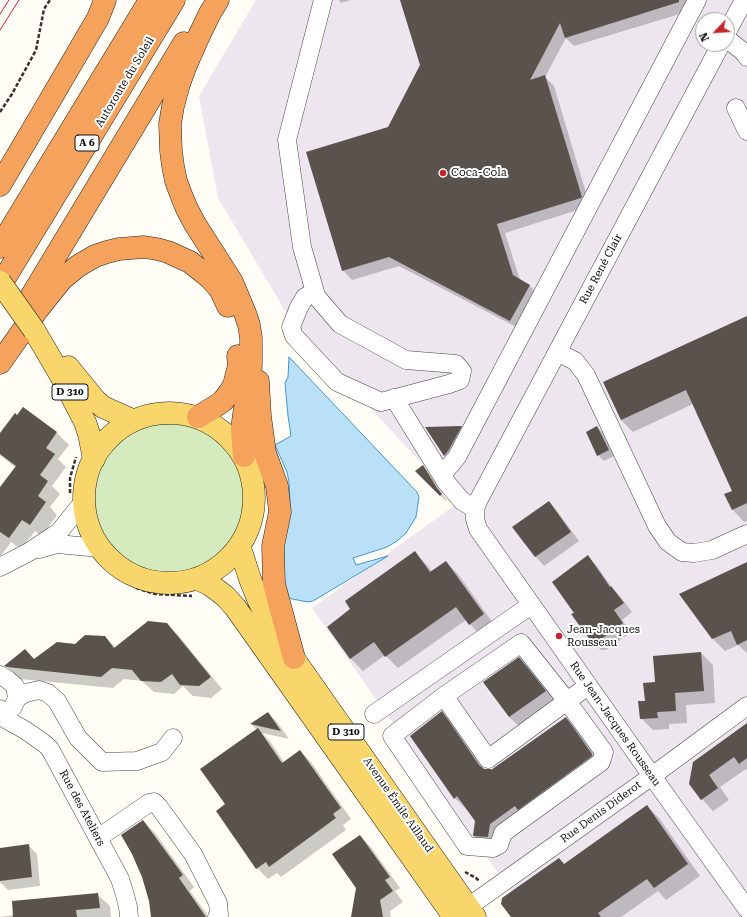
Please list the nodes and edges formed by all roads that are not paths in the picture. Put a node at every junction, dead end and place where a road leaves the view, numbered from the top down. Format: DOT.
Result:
graph roads {
  1 [pos="105,0"];
  2 [pos="150,0"];
  3 [pos="174,0"];
  4 [pos="210,0"];
  5 [pos="218,0"];
  6 [pos="323,0"];
  7 [pos="696,0"];
  8 [pos="743,11"];
  9 [pos="735,22"];
  10 [pos="735,45"];
  11 [pos="717,52"];
  12 [pos="745,52"];
  13 [pos="736,108"];
  14 [pos="747,131"];
  15 [pos="0,185"];
  16 [pos="0,247"];
  17 [pos="0,282"];
  18 [pos="0,286"];
  19 [pos="315,292"];
  20 [pos="34,330"];
  21 [pos="251,338"];
  22 [pos="0,349"];
  23 [pos="557,352"];
  24 [pos="0,363"];
  25 [pos="394,398"];
  26 [pos="198,417"];
  27 [pos="132,420"];
  28 [pos="85,456"];
  29 [pos="244,456"];
  30 [pos="442,475"];
  31 [pos="84,501"];
  32 [pos="478,502"];
  33 [pos="747,534"];
  34 [pos="240,548"];
  35 [pos="29,552"];
  36 [pos="99,553"];
  37 [pos="0,568"];
  38 [pos="197,588"];
  39 [pos="531,605"];
  40 [pos="294,658"];
  41 [pos="0,675"];
  42 [pos="588,686"];
  43 [pos="444,696"];
  44 [pos="17,698"];
  45 [pos="567,702"];
  46 [pos="747,706"];
  47 [pos="374,714"];
  48 [pos="2,720"];
  49 [pos="173,738"];
  50 [pos="652,776"];
  51 [pos="98,838"];
  52 [pos="747,909"];
  53 [pos="463,915"];
  54 [pos="129,917"];
  55 [pos="217,917"];
  1 -- 15 [label="highway"];
  2 -- 16 [label="highway, Autoroute du Soleil / A 6"];
  3 -- 18 [label="highway, Autoroute du Soleil / A 6"];
  4 -- 22 [label="highway"];
  5 -- 21 [label="highway"];
  6 -- 19 [label="street"];
  7 -- 30 [label="street"];
  8 -- 9 [label="street"];
  10 -- 12 [label="street"];
  11 -- 23 [label="street, Rue René Clair"];
  13 -- 14 [label="street"];
  17 -- 20 [label="main road, D 310, bridge"];
  19 -- 25 [label="street"];
  19 -- 25 [label="street"];
  20 -- 27 [label="main road, D 310"];
  20 -- 28 [label="main road, D 310"];
  21 -- 29 [label="highway"];
  21 -- 40 [label="highway"];
  23 -- 32 [label="street, Rue René Clair"];
  23 -- 33 [label="street"];
  24 -- 26 [label="highway"];
  25 -- 30 [label="street"];
  26 -- 27 [label="main road"];
  26 -- 29 [label="main road"];
  27 -- 28 [label="main road"];
  28 -- 31 [label="main road"];
  29 -- 34 [label="main road"];
  30 -- 32 [label="street"];
  31 -- 35 [label="street"];
  31 -- 36 [label="main road"];
  32 -- 39 [label="street, Rue Jean-Jacques Rousseau"];
  34 -- 38 [label="main road"];
  34 -- 40 [label="main road, Avenue Émile Aillaud / D 310"];
  35 -- 36 [label="street"];
  35 -- 37 [label="street"];
  36 -- 38 [label="main road"];
  38 -- 53 [label="main road, Avenue Émile Aillaud / D 310"];
  39 -- 42 [label="street, Rue Jean-Jacques Rousseau"];
  39 -- 47 [label="street"];
  40 -- 53 [label="main road, Avenue Émile Aillaud / D 310"];
  41 -- 44 [label="street"];
  42 -- 45 [label="street"];
  42 -- 50 [label="street, Rue Jean-Jacques Rousseau"];
  43 -- 45 [label="street"];
  43 -- 45 [label="street"];
  43 -- 45 [label="street"];
  44 -- 48 [label="street"];
  44 -- 49 [label="street"];
  46 -- 50 [label="street, Rue Denis Diderot"];
  48 -- 51 [label="street, Rue des Ateliers"];
  50 -- 52 [label="street, Rue Jean-Jacques Rousseau"];
  50 -- 53 [label="street, Rue Denis Diderot"];
  51 -- 54 [label="street, Rue des Ateliers"];
  51 -- 55 [label="street"];
}
